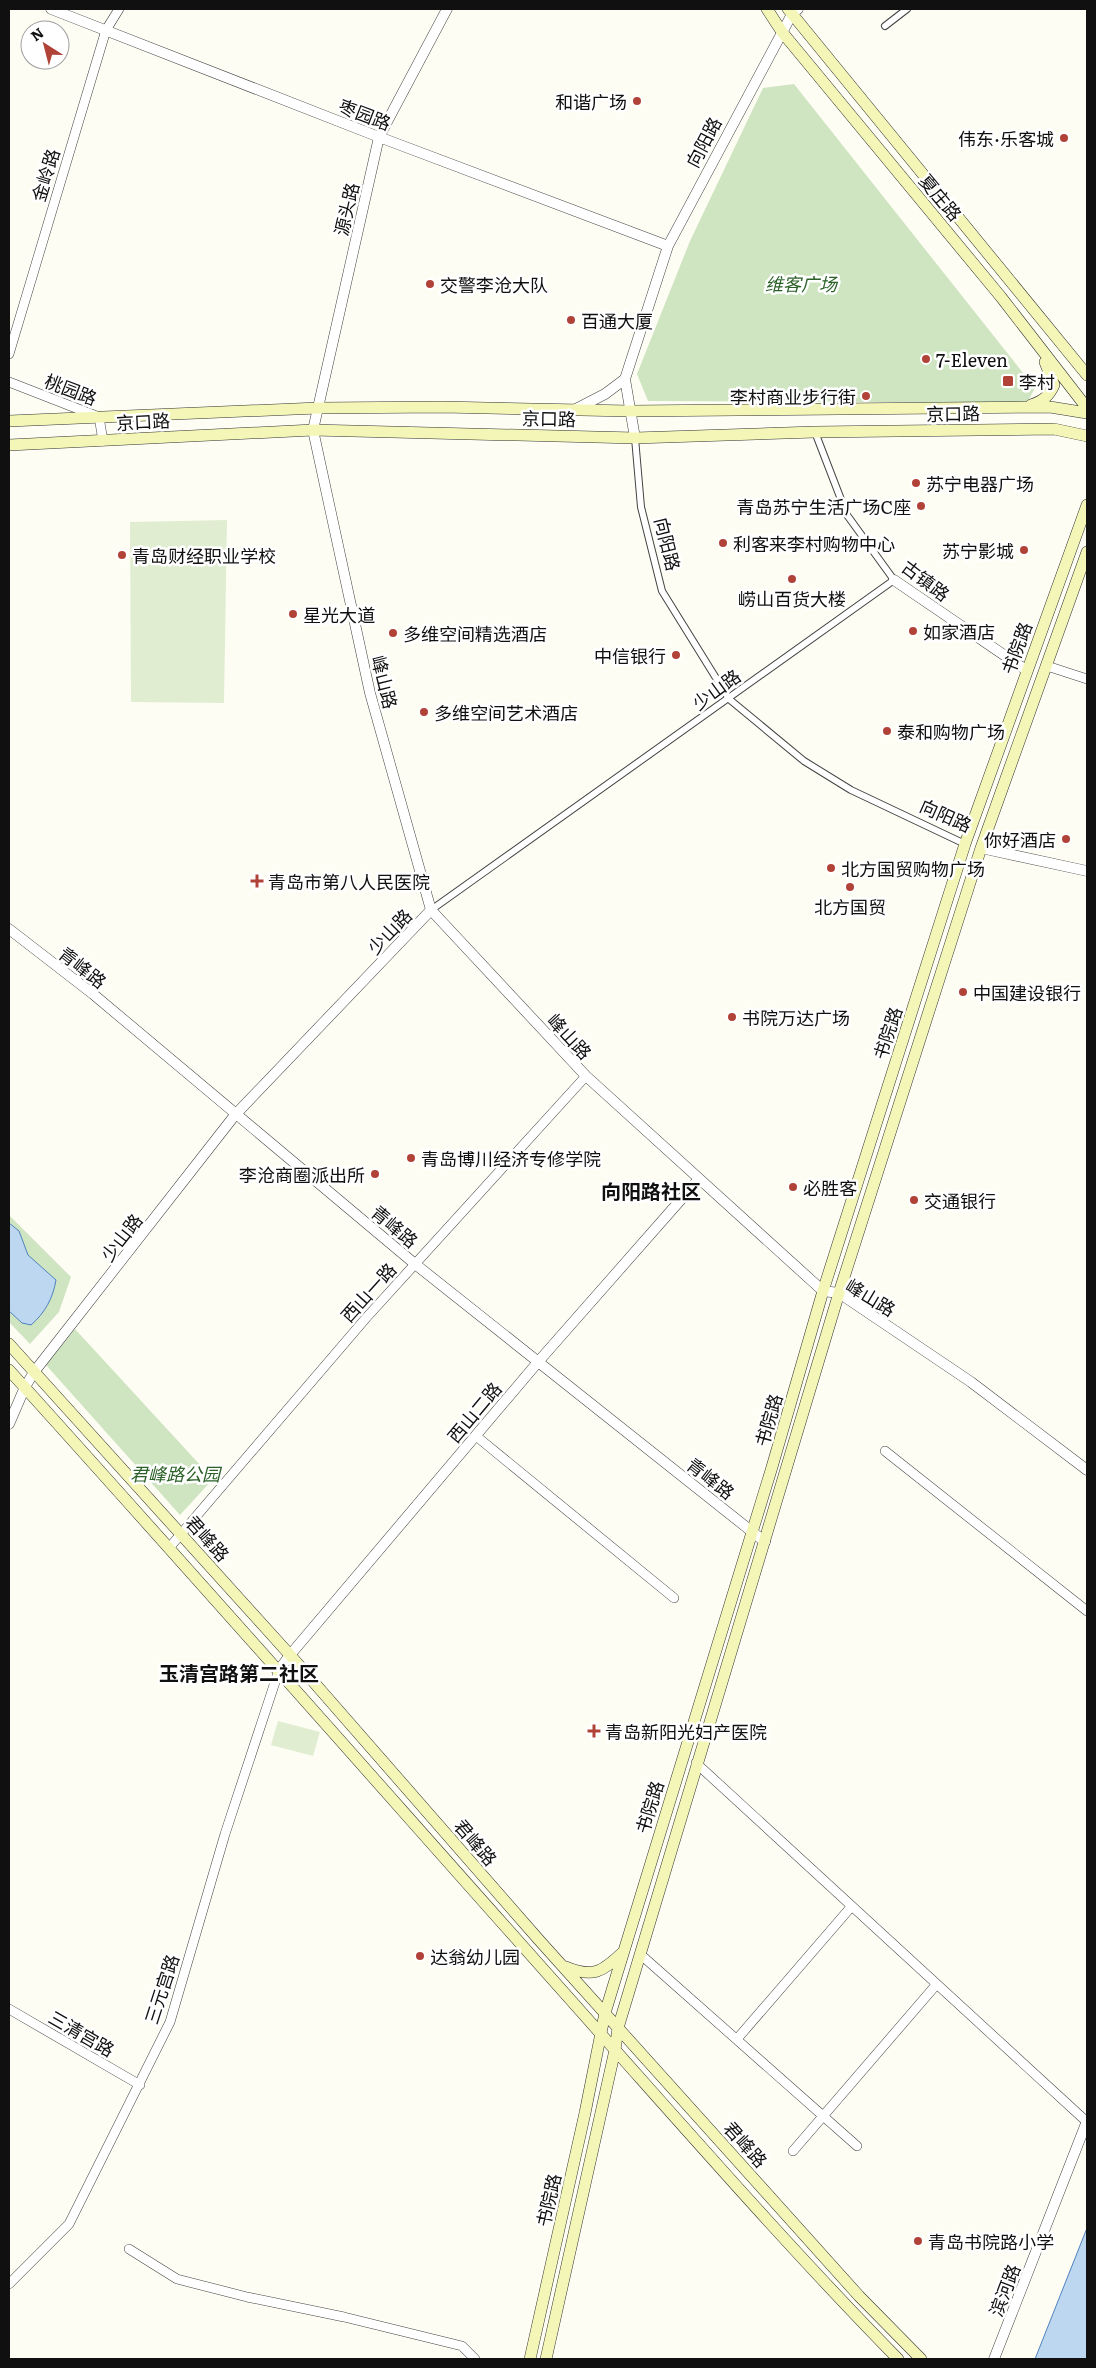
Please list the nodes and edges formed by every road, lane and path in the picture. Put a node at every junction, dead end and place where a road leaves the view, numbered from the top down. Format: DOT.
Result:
graph roads {
  1 [pos="51,9"];
  2 [pos="119,9"];
  3 [pos="447,9"];
  4 [pos="766,9"];
  5 [pos="907,9"];
  6 [pos="793,11"];
  7 [pos="885,26"];
  8 [pos="106,30"];
  9 [pos="782,32"];
  10 [pos="379,137"];
  11 [pos="668,246"];
  12 [pos="1039,346"];
  13 [pos="9,354"];
  14 [pos="1087,375"];
  15 [pos="625,379"];
  16 [pos="9,382"];
  17 [pos="1027,407"];
  18 [pos="318,408"];
  19 [pos="1087,408"];
  20 [pos="574,410"];
  21 [pos="630,411"];
  22 [pos="1087,413"];
  23 [pos="99,417"];
  24 [pos="9,421"];
  25 [pos="313,430"];
  26 [pos="815,432"];
  27 [pos="1087,436"];
  28 [pos="635,438"];
  29 [pos="103,441"];
  30 [pos="9,445"];
  31 [pos="1087,505"];
  32 [pos="1087,552"];
  33 [pos="894,580"];
  34 [pos="1047,666"];
  35 [pos="1026,670"];
  36 [pos="1087,679"];
  37 [pos="730,699"];
  38 [pos="965,844"];
  39 [pos="981,848"];
  40 [pos="1087,871"];
  41 [pos="431,910"];
  42 [pos="9,929"];
  43 [pos="586,1076"];
  44 [pos="235,1115"];
  45 [pos="699,1179"];
  46 [pos="416,1264"];
  47 [pos="823,1291"];
  48 [pos="839,1293"];
  49 [pos="9,1344"];
  50 [pos="538,1362"];
  51 [pos="9,1370"];
  52 [pos="34,1372"];
  53 [pos="25,1387"];
  54 [pos="9,1424"];
  55 [pos="476,1436"];
  56 [pos="884,1451"];
  57 [pos="1087,1470"];
  58 [pos="752,1530"];
  59 [pos="181,1535"];
  60 [pos="765,1542"];
  61 [pos="169,1548"];
  62 [pos="674,1598"];
  63 [pos="1087,1611"];
  64 [pos="290,1655"];
  65 [pos="279,1670"];
  66 [pos="696,1763"];
  67 [pos="851,1907"];
  68 [pos="624,1952"];
  69 [pos="640,1954"];
  70 [pos="562,1966"];
  71 [pos="936,1985"];
  72 [pos="9,2009"];
  73 [pos="605,2013"];
  74 [pos="618,2028"];
  75 [pos="601,2034"];
  76 [pos="736,2039"];
  77 [pos="615,2050"];
  78 [pos="140,2085"];
  79 [pos="822,2117"];
  80 [pos="1087,2122"];
  81 [pos="857,2146"];
  82 [pos="793,2151"];
  83 [pos="129,2249"];
  84 [pos="9,2284"];
  85 [pos="475,2359"];
  86 [pos="530,2359"];
  87 [pos="546,2359"];
  88 [pos="898,2359"];
  89 [pos="921,2359"];
  90 [pos="994,2359"];
  1 -- 8 [label="street, 枣园路"];
  2 -- 8 [label="street, 金岭路"];
  3 -- 10 [label="street, 源头路"];
  4 -- 9 [label="main road, 夏庄路"];
  5 -- 7 [label="street"];
  6 -- 9 [label="street, 向阳路"];
  6 -- 14 [label="main road, 夏庄路"];
  8 -- 10 [label="street, 枣园路"];
  8 -- 13 [label="street, 金岭路"];
  9 -- 11 [label="street, 向阳路"];
  9 -- 12 [label="main road, 夏庄路"];
  10 -- 11 [label="street, 枣园路"];
  10 -- 18 [label="street, 源头路"];
  11 -- 15 [label="street, 向阳路"];
  12 -- 17 [label="main road"];
  12 -- 19 [label="main road, 夏庄路"];
  15 -- 20 [label="street"];
  15 -- 21 [label="street, 向阳路"];
  16 -- 23 [label="street, 桃园路"];
  17 -- 21 [label="main road, 京口路"];
  17 -- 22 [label="main road, 京口路"];
  18 -- 20 [label="main road, 京口路"];
  18 -- 23 [label="main road, 京口路"];
  18 -- 25 [label="street, 源头路"];
  20 -- 21 [label="main road, 京口路"];
  21 -- 28 [label="street, 向阳路"];
  23 -- 24 [label="main road, 京口路"];
  23 -- 29 [label="street, 桃园路"];
  25 -- 28 [label="main road, 京口路"];
  25 -- 29 [label="main road, 京口路"];
  25 -- 41 [label="street, 峰山路"];
  26 -- 27 [label="main road, 京口路"];
  26 -- 28 [label="main road, 京口路"];
  26 -- 33 [label="street, 古镇路"];
  28 -- 37 [label="street, 向阳路"];
  29 -- 30 [label="main road, 京口路"];
  31 -- 35 [label="main road, 书院路"];
  32 -- 34 [label="main road, 书院路"];
  33 -- 35 [label="street, 古镇路"];
  33 -- 37 [label="street, 少山路"];
  34 -- 36 [label="street"];
  34 -- 39 [label="main road, 书院路"];
  35 -- 38 [label="main road, 书院路"];
  37 -- 38 [label="street, 向阳路"];
  37 -- 41 [label="street, 少山路"];
  38 -- 39 [label="main road, 向阳路"];
  38 -- 47 [label="main road, 书院路"];
  39 -- 40 [label="street, 向阳路"];
  39 -- 48 [label="main road, 书院路"];
  41 -- 43 [label="street, 峰山路"];
  41 -- 44 [label="street, 少山路"];
  42 -- 44 [label="street, 青峰路"];
  43 -- 45 [label="street, 峰山路"];
  43 -- 46 [label="street, 西山一路"];
  44 -- 46 [label="street, 青峰路"];
  44 -- 52 [label="street, 少山路"];
  45 -- 47 [label="street, 峰山路"];
  45 -- 50 [label="street, 西山二路"];
  46 -- 50 [label="street, 青峰路"];
  46 -- 59 [label="street, 西山一路"];
  47 -- 48 [label="street, 峰山路"];
  47 -- 58 [label="main road, 书院路"];
  48 -- 57 [label="street, 峰山路"];
  48 -- 60 [label="main road, 书院路"];
  49 -- 52 [label="main road, 君峰路"];
  50 -- 55 [label="street, 西山二路"];
  50 -- 58 [label="street, 青峰路"];
  51 -- 53 [label="main road, 君峰路"];
  52 -- 53 [label="street, 少山路"];
  52 -- 59 [label="main road, 君峰路"];
  53 -- 54 [label="street, 少山路"];
  53 -- 61 [label="main road, 君峰路"];
  55 -- 62 [label="street"];
  55 -- 64 [label="street, 西山二路"];
  56 -- 63 [label="street"];
  58 -- 60 [label="street, 青峰路"];
  58 -- 68 [label="main road, 书院路"];
  59 -- 61 [label="street, 西山一路"];
  59 -- 64 [label="main road, 君峰路"];
  60 -- 66 [label="main road, 书院路"];
  61 -- 65 [label="main road, 君峰路"];
  64 -- 65 [label="street, 西山二路"];
  64 -- 70 [label="main road, 君峰路"];
  65 -- 75 [label="main road, 君峰路"];
  65 -- 78 [label="street, 三元宫路"];
  66 -- 67 [label="street"];
  66 -- 69 [label="main road, 书院路"];
  67 -- 71 [label="street"];
  67 -- 76 [label="street"];
  68 -- 70 [label="main road"];
  68 -- 73 [label="main road, 书院路"];
  69 -- 74 [label="main road, 书院路"];
  69 -- 76 [label="street"];
  70 -- 73 [label="main road, 君峰路"];
  71 -- 79 [label="street"];
  71 -- 80 [label="street"];
  72 -- 78 [label="street, 三清宫路"];
  73 -- 74 [label="main road, 君峰路"];
  73 -- 75 [label="main road, 书院路"];
  74 -- 77 [label="main road, 书院路"];
  74 -- 89 [label="main road, 君峰路"];
  75 -- 77 [label="main road, 君峰路"];
  75 -- 86 [label="main road, 书院路"];
  76 -- 79 [label="street"];
  77 -- 87 [label="main road, 书院路"];
  77 -- 88 [label="main road, 君峰路"];
  78 -- 84 [label="street, 三元宫路"];
  79 -- 81 [label="street"];
  79 -- 82 [label="street"];
  80 -- 90 [label="street, 滨河路"];
  83 -- 85 [label="street"];
}
